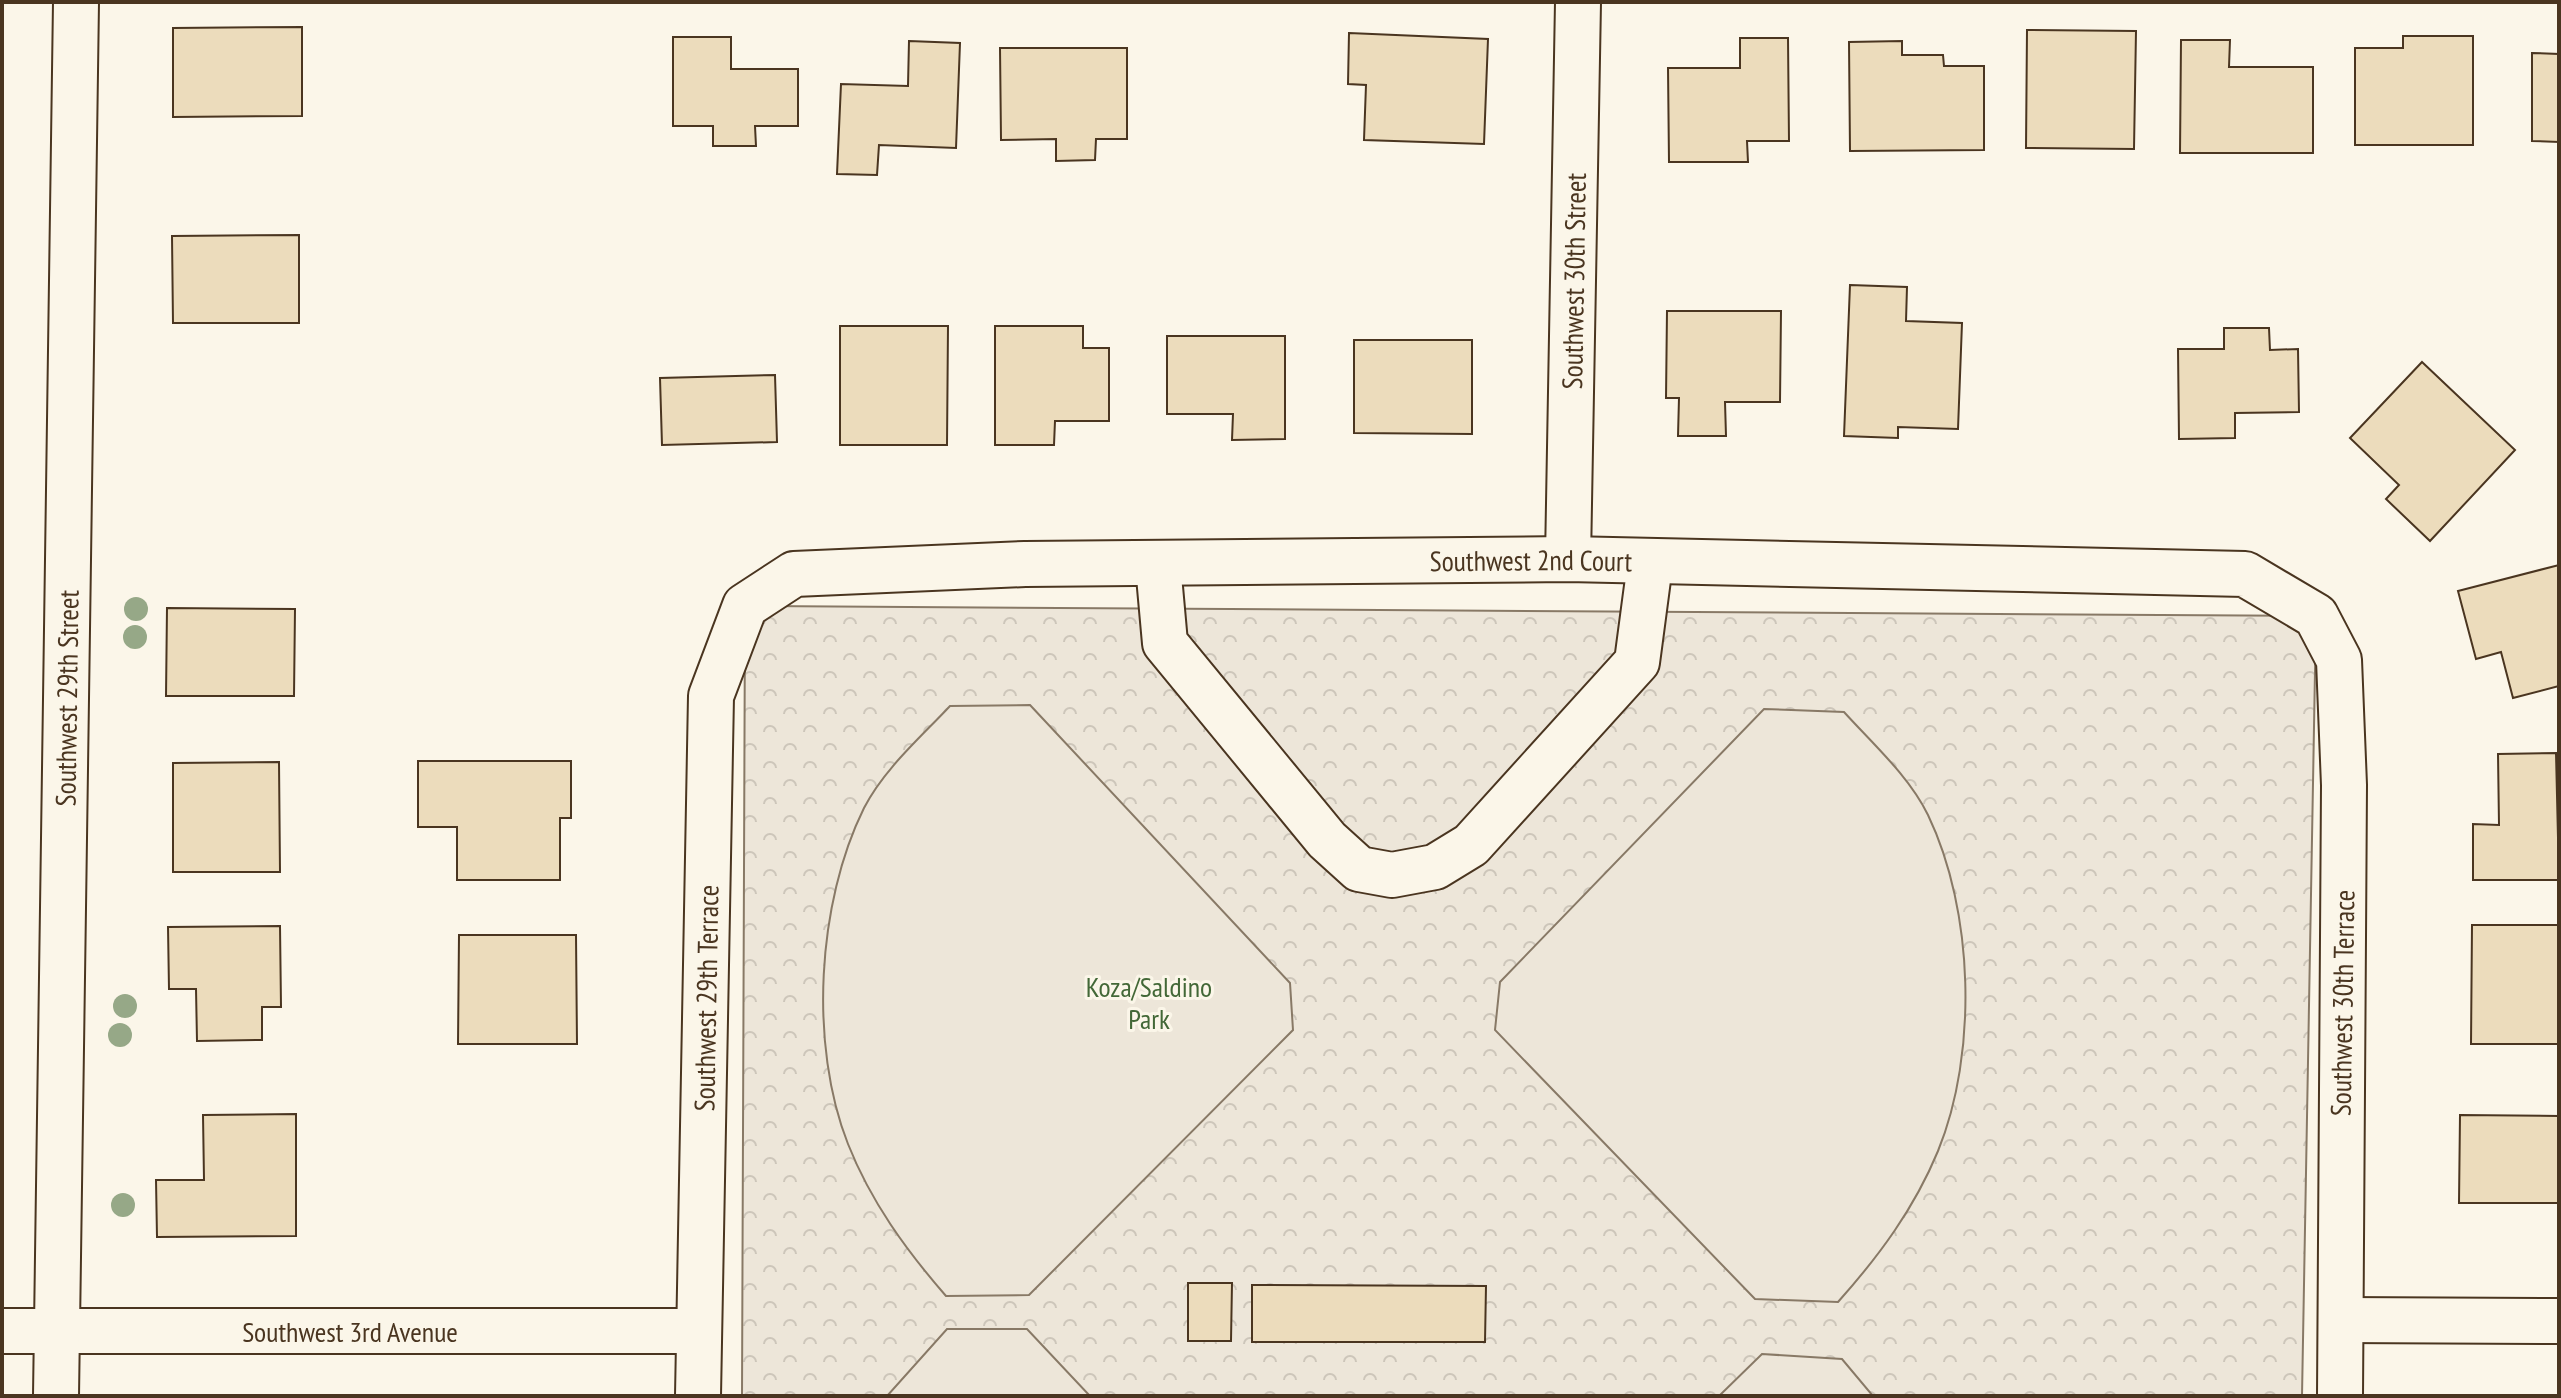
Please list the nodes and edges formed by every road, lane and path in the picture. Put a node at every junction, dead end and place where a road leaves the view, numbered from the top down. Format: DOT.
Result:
graph roads {
  1 [pos="76,2"];
  2 [pos="1578,2"];
  3 [pos="1568,559"];
  4 [pos="1650,564"];
  5 [pos="1158,565"];
  6 [pos="745,606"];
  7 [pos="2316,616"];
  8 [pos="2341,1320"];
  9 [pos="2559,1321"];
  10 [pos="2,1331"];
  11 [pos="57,1331"];
  12 [pos="699,1331"];
  13 [pos="56,1396"];
  14 [pos="698,1396"];
  15 [pos="2340,1396"];
  1 -- 11 [label="street, Southwest 29th Street"];
  2 -- 3 [label="street, Southwest 30th Street"];
  3 -- 4 [label="street, Southwest 2nd Court"];
  3 -- 5 [label="street, Southwest 2nd Court"];
  4 -- 5 [label="street"];
  4 -- 7 [label="street, Southwest 2nd Court"];
  5 -- 6 [label="street, Southwest 2nd Court"];
  6 -- 12 [label="street, Southwest 29th Terrace"];
  7 -- 8 [label="street, Southwest 30th Terrace"];
  8 -- 9 [label="street"];
  8 -- 15 [label="street, Southwest 30th Terrace"];
  10 -- 11 [label="street, Southwest 3rd Avenue"];
  11 -- 12 [label="street, Southwest 3rd Avenue"];
  11 -- 13 [label="street, Southwest 29th Street"];
  12 -- 14 [label="street, Southwest 29th Terrace"];
}
